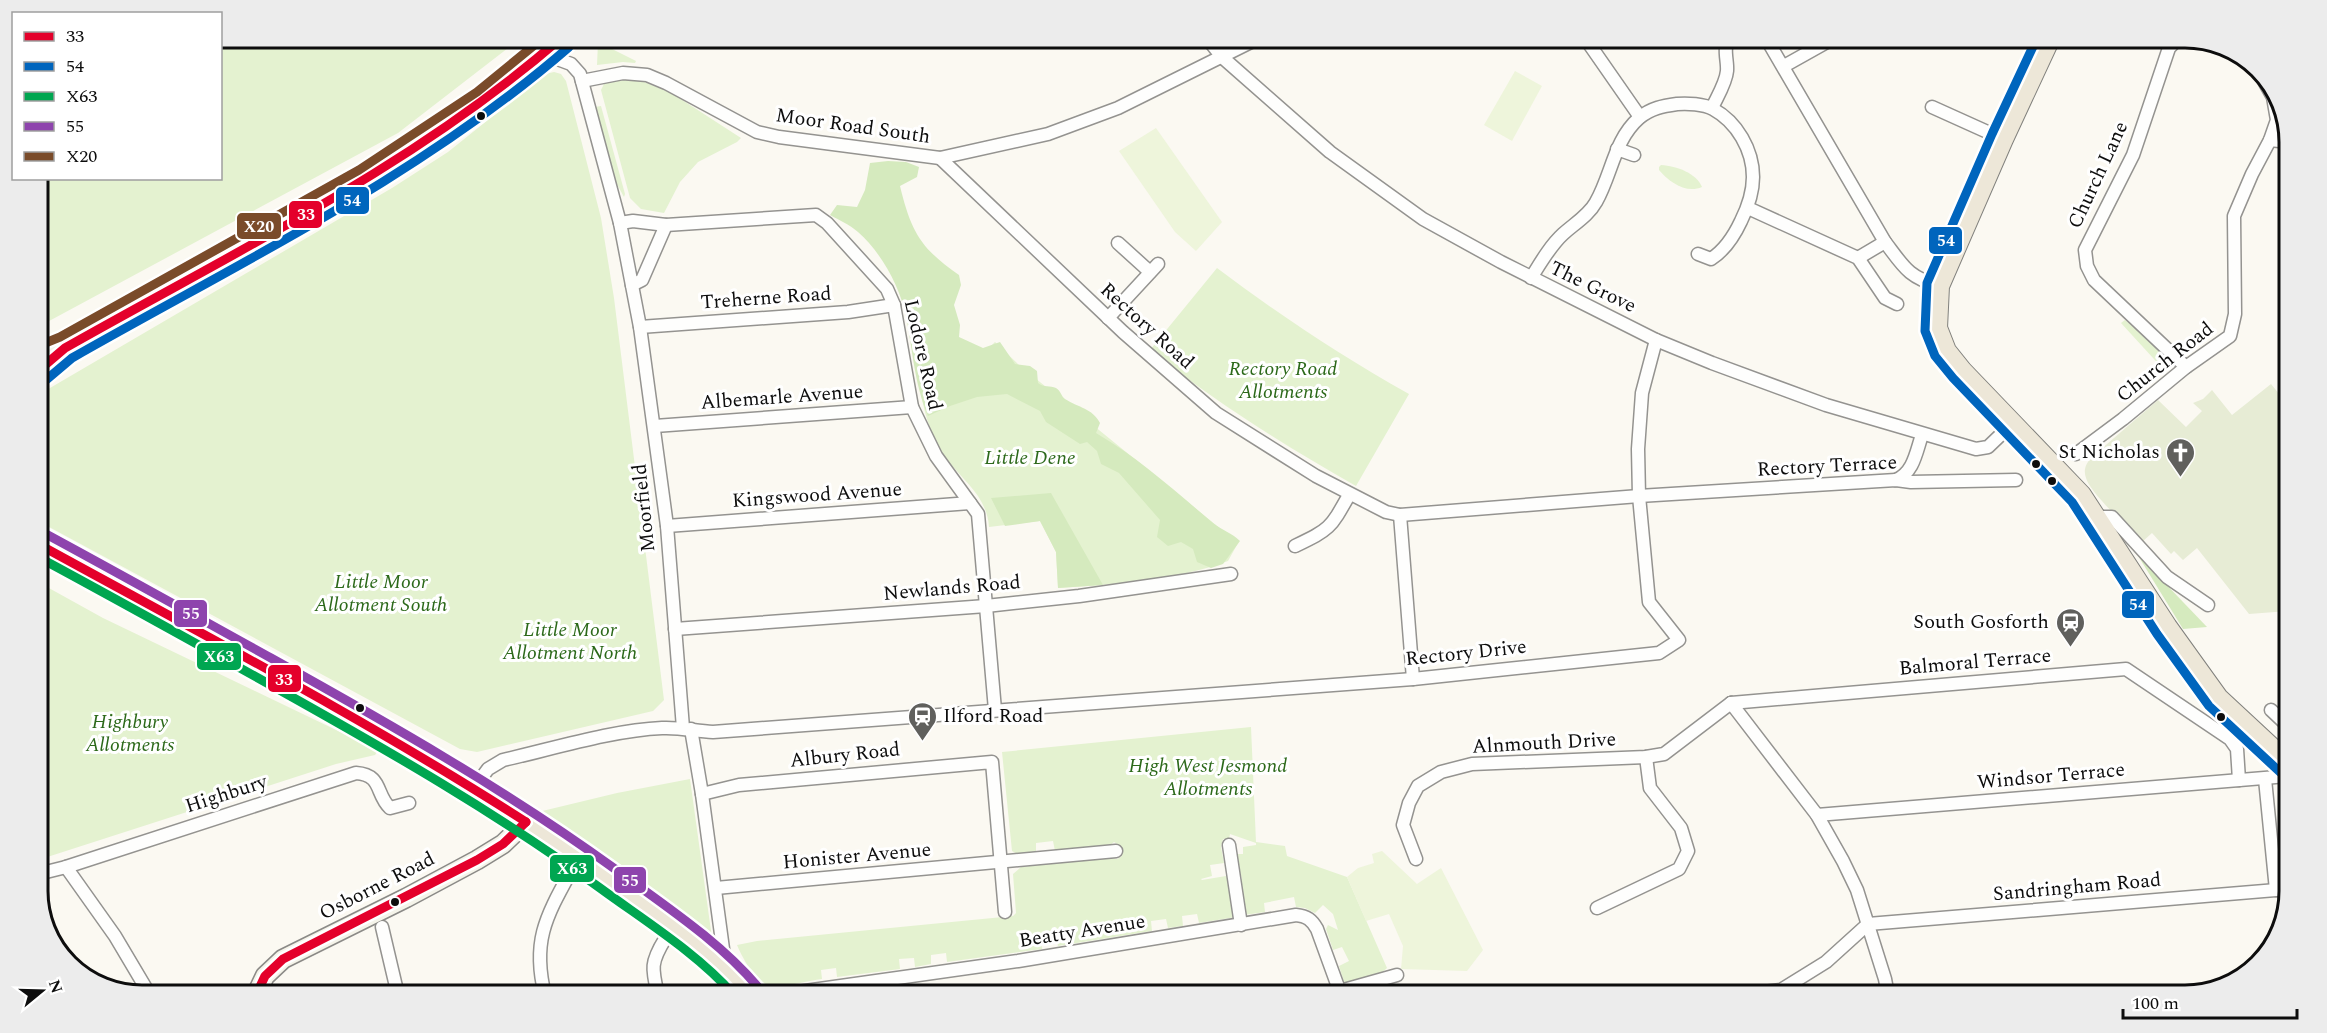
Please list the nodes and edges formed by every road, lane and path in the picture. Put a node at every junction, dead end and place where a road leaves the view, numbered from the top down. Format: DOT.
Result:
graph roads {
  1 [pos="550,48"];
  2 [pos="1215,48"];
  3 [pos="1240,48"];
  4 [pos="1592,48"];
  5 [pos="1726,48"];
  6 [pos="1772,48"];
  7 [pos="1816,48"];
  8 [pos="2045,48"];
  9 [pos="2169,48"];
  10 [pos="544,54"];
  11 [pos="1222,57"];
  12 [pos="1784,66"];
  13 [pos="582,81"];
  14 [pos="1932,107"];
  15 [pos="1712,108"];
  16 [pos="1640,117"];
  17 [pos="2277,121"];
  18 [pos="2003,139"];
  19 [pos="2270,140"];
  20 [pos="2279,141"];
  21 [pos="1617,148"];
  22 [pos="1634,155"];
  23 [pos="940,158"];
  24 [pos="1748,208"];
  25 [pos="620,223"];
  26 [pos="666,225"];
  27 [pos="1885,242"];
  28 [pos="1118,243"];
  29 [pos="1698,254"];
  30 [pos="1858,258"];
  31 [pos="1531,278"];
  32 [pos="632,285"];
  33 [pos="1940,286"];
  34 [pos="1897,304"];
  35 [pos="894,305"];
  36 [pos="1108,318"];
  37 [pos="640,327"];
  38 [pos="1656,340"];
  39 [pos="65,348"];
  40 [pos="48,355"];
  41 [pos="48,362"];
  42 [pos="2186,367"];
  43 [pos="912,407"];
  44 [pos="2013,423"];
  45 [pos="655,426"];
  46 [pos="1922,435"];
  47 [pos="2076,454"];
  48 [pos="1896,480"];
  49 [pos="2016,480"];
  50 [pos="1349,495"];
  51 [pos="1639,496"];
  52 [pos="970,502"];
  53 [pos="1400,515"];
  54 [pos="2097,517"];
  55 [pos="667,526"];
  56 [pos="1295,546"];
  57 [pos="48,550"];
  58 [pos="1231,574"];
  59 [pos="2208,605"];
  60 [pos="986,606"];
  61 [pos="675,629"];
  62 [pos="1413,679"];
  63 [pos="1731,703"];
  64 [pos="995,710"];
  65 [pos="2271,710"];
  66 [pos="2279,718"];
  67 [pos="687,728"];
  68 [pos="2279,755"];
  69 [pos="1646,757"];
  70 [pos="2279,777"];
  71 [pos="2265,779"];
  72 [pos="2239,780"];
  73 [pos="701,788"];
  74 [pos="480,792"];
  75 [pos="409,803"];
  76 [pos="1817,815"];
  77 [pos="521,819"];
  78 [pos="1228,845"];
  79 [pos="1116,851"];
  80 [pos="1416,859"];
  81 [pos="1002,862"];
  82 [pos="66,867"];
  83 [pos="48,872"];
  84 [pos="570,873"];
  85 [pos="716,888"];
  86 [pos="2276,890"];
  87 [pos="2279,890"];
  88 [pos="1597,908"];
  89 [pos="1005,912"];
  90 [pos="1868,924"];
  91 [pos="1241,925"];
  92 [pos="382,927"];
  93 [pos="665,939"];
  94 [pos="726,971"];
  95 [pos="1396,975"];
  96 [pos="143,985"];
  97 [pos="261,985"];
  98 [pos="395,985"];
  99 [pos="543,985"];
  100 [pos="656,985"];
  101 [pos="739,985"];
  102 [pos="853,985"];
  103 [pos="1337,985"];
  104 [pos="1365,985"];
  105 [pos="1789,985"];
  106 [pos="1886,985"];
  1 -- 10 [label="main road"];
  2 -- 11 [label="street, The Grove"];
  3 -- 11 [label="street, Moor Road South"];
  4 -- 16 [label="street"];
  5 -- 15 [label="street"];
  6 -- 12 [label="street"];
  7 -- 12 [label="street"];
  8 -- 18 [label="main road"];
  9 -- 42 [label="street, Church Lane"];
  10 -- 13 [label="street, Moorfield"];
  10 -- 39 [label="main road"];
  11 -- 23 [label="street, Moor Road South"];
  11 -- 31 [label="street, The Grove"];
  12 -- 27 [label="street"];
  13 -- 23 [label="street, Moor Road South"];
  13 -- 25 [label="street, Moorfield"];
  14 -- 18 [label="street"];
  15 -- 16 [label="street"];
  15 -- 24 [label="street"];
  16 -- 21 [label="street"];
  17 -- 19 [label="street, Church Road"];
  18 -- 33 [label="main road"];
  19 -- 20 [label="street"];
  19 -- 42 [label="street, Church Road"];
  21 -- 22 [label="street"];
  21 -- 31 [label="street"];
  23 -- 36 [label="street, Rectory Road"];
  24 -- 29 [label="street"];
  24 -- 30 [label="street"];
  25 -- 26 [label="street, Lodore Road"];
  25 -- 32 [label="street, Moorfield"];
  26 -- 32 [label="street"];
  26 -- 35 [label="street, Lodore Road"];
  27 -- 30 [label="street"];
  27 -- 33 [label="street"];
  28 -- 36 [label="street"];
  30 -- 34 [label="street"];
  31 -- 38 [label="street, The Grove"];
  32 -- 37 [label="street, Moorfield"];
  33 -- 44 [label="main road"];
  35 -- 37 [label="street, Treherne Road"];
  35 -- 43 [label="street, Lodore Road"];
  36 -- 50 [label="street, Rectory Road"];
  37 -- 45 [label="street, Moorfield"];
  38 -- 46 [label="street, The Grove"];
  38 -- 51 [label="street"];
  39 -- 40 [label="main road"];
  39 -- 41 [label="main road"];
  42 -- 47 [label="street, Church Road"];
  43 -- 45 [label="street, Albemarle Avenue"];
  43 -- 52 [label="street, Lodore Road"];
  44 -- 46 [label="street, The Grove"];
  44 -- 54 [label="main road"];
  45 -- 55 [label="street, Moorfield"];
  46 -- 48 [label="street"];
  48 -- 49 [label="street, Rectory Terrace"];
  48 -- 51 [label="street, Rectory Terrace"];
  50 -- 53 [label="street, Rectory Road"];
  50 -- 56 [label="street"];
  51 -- 53 [label="street, Rectory Road"];
  51 -- 62 [label="street, Rectory Drive"];
  52 -- 55 [label="street, Kingswood Avenue"];
  52 -- 60 [label="street, Lodore Road"];
  53 -- 62 [label="street"];
  54 -- 59 [label="street"];
  54 -- 68 [label="main road"];
  55 -- 61 [label="street, Moorfield"];
  57 -- 74 [label="main road"];
  58 -- 60 [label="street, Newlands Road"];
  60 -- 61 [label="street, Newlands Road"];
  60 -- 64 [label="street, Lodore Road"];
  61 -- 67 [label="street, Moorfield"];
  62 -- 64 [label="street, Rectory Drive"];
  63 -- 69 [label="street, Alnmouth Drive"];
  63 -- 72 [label="street, Balmoral Terrace"];
  63 -- 76 [label="street"];
  64 -- 67 [label="street"];
  65 -- 66 [label="street"];
  67 -- 73 [label="street, Moorfield"];
  67 -- 74 [label="street"];
  69 -- 80 [label="street, Alnmouth Drive"];
  69 -- 88 [label="street"];
  70 -- 71 [label="street, Windsor Terrace"];
  71 -- 72 [label="street, Windsor Terrace"];
  71 -- 86 [label="street"];
  72 -- 76 [label="street, Windsor Terrace"];
  73 -- 81 [label="street, Albury Road"];
  73 -- 85 [label="street, Moorfield"];
  74 -- 77 [label="main road"];
  75 -- 82 [label="street, Highbury"];
  76 -- 90 [label="street"];
  77 -- 94 [label="main road"];
  77 -- 97 [label="main road, Osborne Road"];
  78 -- 91 [label="street"];
  79 -- 81 [label="street, Honister Avenue"];
  81 -- 85 [label="street, Honister Avenue"];
  81 -- 89 [label="street"];
  82 -- 83 [label="street, Highbury"];
  82 -- 96 [label="street"];
  84 -- 99 [label="street"];
  85 -- 94 [label="street, Moorfield"];
  86 -- 87 [label="street, Sandringham Road"];
  86 -- 90 [label="street, Sandringham Road"];
  90 -- 105 [label="street"];
  90 -- 106 [label="street"];
  91 -- 102 [label="street, Beatty Avenue"];
  91 -- 103 [label="street, Beatty Avenue"];
  92 -- 98 [label="street"];
  93 -- 100 [label="street"];
  94 -- 101 [label="main road"];
  95 -- 104 [label="street"];
}
